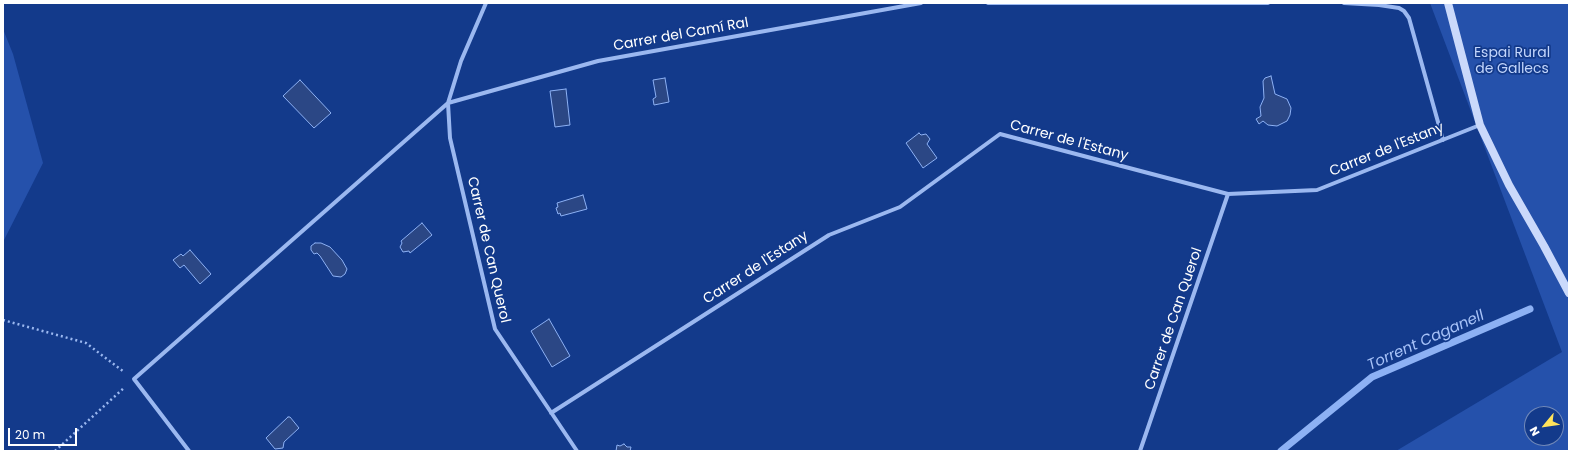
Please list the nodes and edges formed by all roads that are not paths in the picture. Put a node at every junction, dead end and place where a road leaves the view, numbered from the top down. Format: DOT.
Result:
graph roads {
  1 [pos="486,3"];
  2 [pos="921,3"];
  3 [pos="988,3"];
  4 [pos="1268,3"];
  5 [pos="1344,3"];
  6 [pos="1448,3"];
  7 [pos="448,103"];
  8 [pos="1480,125"];
  9 [pos="1443,140"];
  10 [pos="1228,194"];
  11 [pos="1569,293"];
  12 [pos="551,413"];
  13 [pos="189,451"];
  14 [pos="577,451"];
  15 [pos="1140,451"];
  1 -- 7 [label="street"];
  2 -- 7 [label="street, Carrer del Camí Ral"];
  3 -- 4 [label="street"];
  5 -- 9 [label="street"];
  6 -- 8 [label="main road"];
  7 -- 12 [label="street, Carrer de Can Querol"];
  7 -- 13 [label="street"];
  8 -- 9 [label="street, Carrer de l'Estany"];
  8 -- 11 [label="main road"];
  9 -- 10 [label="street, Carrer de l'Estany"];
  10 -- 12 [label="street, Carrer de l'Estany"];
  10 -- 15 [label="street, Carrer de Can Querol"];
  12 -- 14 [label="street, Carrer de Can Querol"];
}
